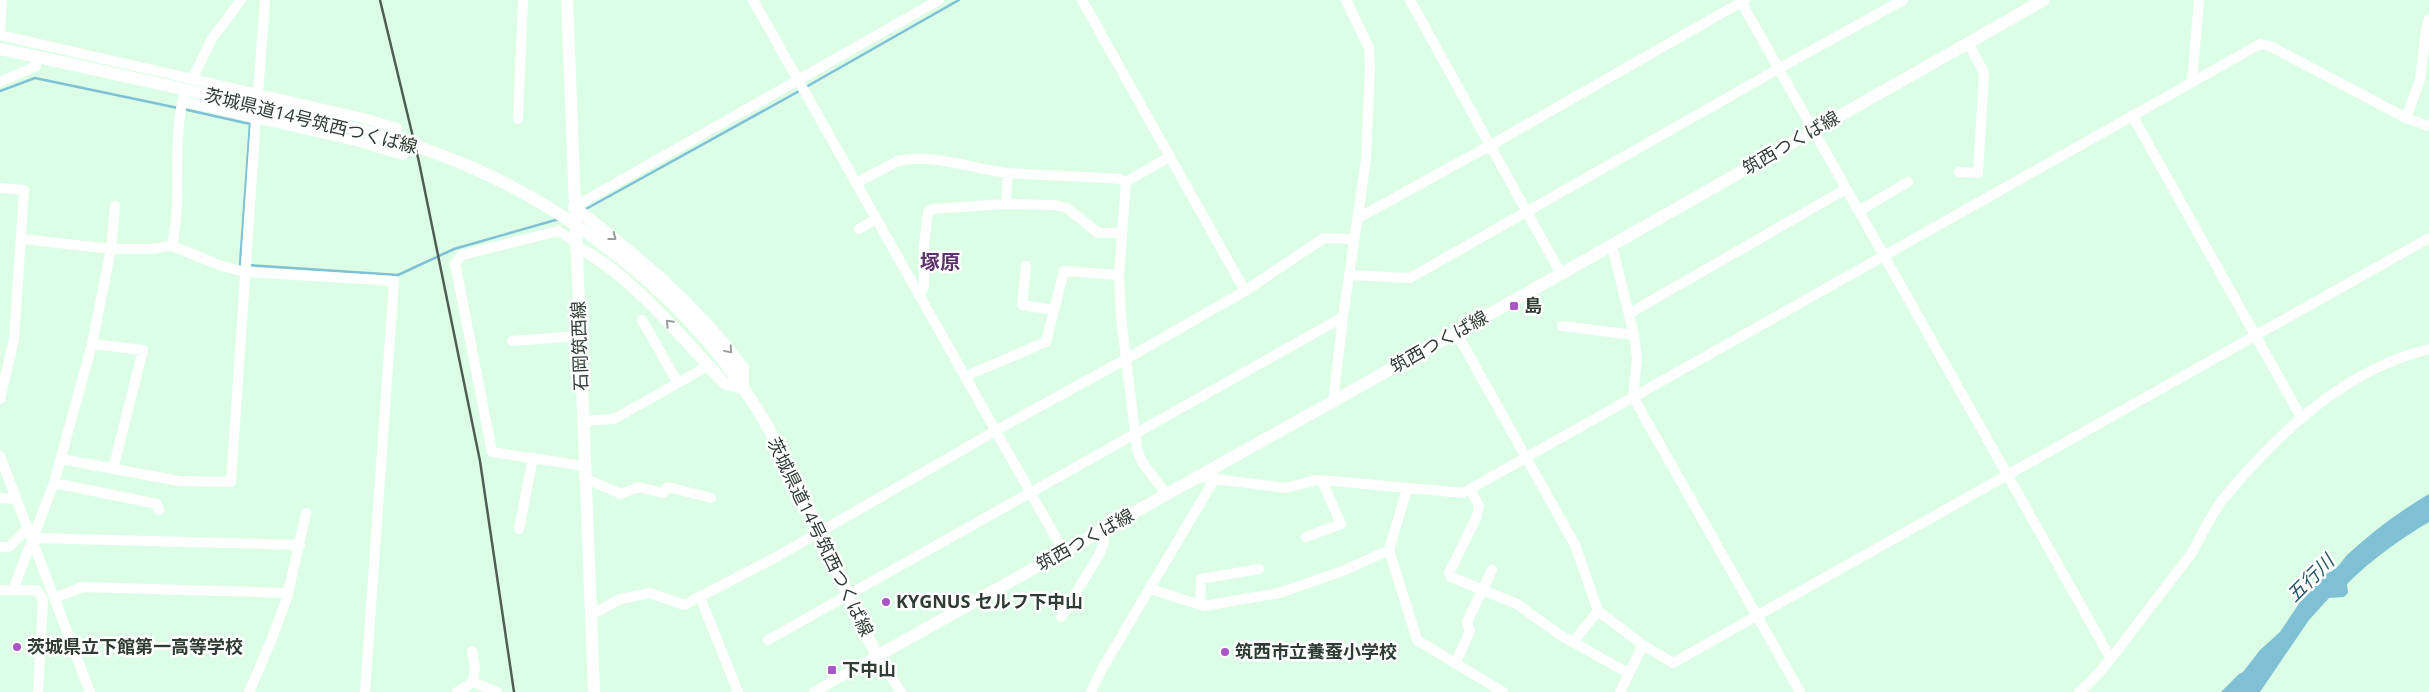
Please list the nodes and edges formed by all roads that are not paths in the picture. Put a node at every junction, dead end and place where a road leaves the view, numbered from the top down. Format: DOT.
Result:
graph roads {
  1 [pos="2,0"];
  2 [pos="241,0"];
  3 [pos="265,0"];
  4 [pos="523,0"];
  5 [pos="567,0"];
  6 [pos="753,0"];
  7 [pos="939,0"];
  8 [pos="1082,0"];
  9 [pos="1346,0"];
  10 [pos="1410,0"];
  11 [pos="1903,0"];
  12 [pos="2199,0"];
  13 [pos="1742,1"];
  14 [pos="2040,1"];
  15 [pos="2429,19"];
  16 [pos="0,33"];
  17 [pos="1968,43"];
  18 [pos="0,49"];
  19 [pos="36,66"];
  20 [pos="1778,68"];
  21 [pos="0,82"];
  22 [pos="2192,82"];
  23 [pos="802,86"];
  24 [pos="185,94"];
  25 [pos="258,94"];
  26 [pos="2132,115"];
  27 [pos="256,118"];
  28 [pos="2406,118"];
  29 [pos="518,120"];
  30 [pos="2429,126"];
  31 [pos="398,128"];
  32 [pos="1813,131"];
  33 [pos="1491,145"];
  34 [pos="403,155"];
  35 [pos="1169,158"];
  36 [pos="1959,172"];
  37 [pos="1008,173"];
  38 [pos="1126,182"];
  39 [pos="1908,182"];
  40 [pos="856,183"];
  41 [pos="0,188"];
  42 [pos="1846,189"];
  43 [pos="1006,204"];
  44 [pos="115,206"];
  45 [pos="574,207"];
  46 [pos="1528,211"];
  47 [pos="1859,211"];
  48 [pos="1358,218"];
  49 [pos="876,219"];
  50 [pos="859,229"];
  51 [pos="1122,233"];
  52 [pos="2429,238"];
  53 [pos="23,239"];
  54 [pos="1354,239"];
  55 [pos="576,245"];
  56 [pos="172,246"];
  57 [pos="1612,246"];
  58 [pos="111,249"];
  59 [pos="1884,256"];
  60 [pos="1026,266"];
  61 [pos="246,268"];
  62 [pos="1561,274"];
  63 [pos="1118,275"];
  64 [pos="1349,275"];
  65 [pos="1245,291"];
  66 [pos="920,294"];
  67 [pos="1054,310"];
  68 [pos="1630,313"];
  69 [pos="1343,317"];
  70 [pos="642,320"];
  71 [pos="1562,326"];
  72 [pos="1456,332"];
  73 [pos="1634,335"];
  74 [pos="2255,335"];
  75 [pos="579,336"];
  76 [pos="512,341"];
  77 [pos="92,344"];
  78 [pos="2429,349"];
  79 [pos="1126,359"];
  80 [pos="708,366"];
  81 [pos="966,376"];
  82 [pos="678,382"];
  83 [pos="743,388"];
  84 [pos="1633,397"];
  85 [pos="0,399"];
  86 [pos="1333,402"];
  87 [pos="2301,417"];
  88 [pos="582,420"];
  89 [pos="997,430"];
  90 [pos="1135,433"];
  91 [pos="0,456"];
  92 [pos="1526,457"];
  93 [pos="533,458"];
  94 [pos="61,459"];
  95 [pos="113,469"];
  96 [pos="584,472"];
  97 [pos="2006,475"];
  98 [pos="1200,476"];
  99 [pos="1215,478"];
  100 [pos="1322,480"];
  101 [pos="54,483"];
  102 [pos="1407,489"];
  103 [pos="1470,489"];
  104 [pos="1032,492"];
  105 [pos="1167,495"];
  106 [pos="0,498"];
  107 [pos="711,498"];
  108 [pos="16,499"];
  109 [pos="159,510"];
  110 [pos="306,513"];
  111 [pos="519,529"];
  112 [pos="821,531"];
  113 [pos="1101,531"];
  114 [pos="31,533"];
  115 [pos="1306,537"];
  116 [pos="300,545"];
  117 [pos="0,547"];
  118 [pos="1389,550"];
  119 [pos="1064,552"];
  120 [pos="1259,569"];
  121 [pos="1492,570"];
  122 [pos="1150,589"];
  123 [pos="1483,589"];
  124 [pos="0,590"];
  125 [pos="13,590"];
  126 [pos="288,592"];
  127 [pos="849,594"];
  128 [pos="700,597"];
  129 [pos="55,598"];
  130 [pos="1200,605"];
  131 [pos="1598,611"];
  132 [pos="591,615"];
  133 [pos="1757,616"];
  134 [pos="1061,617"];
  135 [pos="937,623"];
  136 [pos="768,640"];
  137 [pos="1574,641"];
  138 [pos="1643,645"];
  139 [pos="472,651"];
  140 [pos="877,656"];
  141 [pos="2111,659"];
  142 [pos="1456,662"];
  143 [pos="1628,673"];
  144 [pos="473,682"];
  145 [pos="38,692"];
  146 [pos="90,692"];
  147 [pos="249,692"];
  148 [pos="365,692"];
  149 [pos="457,692"];
  150 [pos="497,692"];
  151 [pos="594,692"];
  152 [pos="738,692"];
  153 [pos="814,692"];
  154 [pos="901,692"];
  155 [pos="1092,692"];
  156 [pos="1503,692"];
  157 [pos="1620,692"];
  158 [pos="1800,692"];
  159 [pos="2079,692"];
  1 -- 16 [label="street"];
  2 -- 24 [label="street"];
  3 -- 25 [label="street"];
  4 -- 29 [label="street"];
  5 -- 45 [label="main road, 石岡筑西線"];
  6 -- 23 [label="street"];
  7 -- 23 [label="street"];
  8 -- 35 [label="street"];
  9 -- 48 [label="street"];
  10 -- 33 [label="street"];
  11 -- 20 [label="street"];
  12 -- 22 [label="street"];
  13 -- 20 [label="street"];
  13 -- 33 [label="street"];
  14 -- 17 [label="main road, 筑西つくば線"];
  15 -- 28 [label="street"];
  16 -- 24 [label="street"];
  17 -- 32 [label="main road, 筑西つくば線"];
  17 -- 36 [label="street"];
  18 -- 24 [label="main road, 茨城県道14号筑西つくば線"];
  19 -- 21 [label="street"];
  20 -- 32 [label="street"];
  20 -- 46 [label="street"];
  22 -- 26 [label="street"];
  22 -- 28 [label="street"];
  23 -- 40 [label="street"];
  23 -- 45 [label="street"];
  24 -- 25 [label="street"];
  24 -- 27 [label="street"];
  24 -- 56 [label="street"];
  24 -- 83 [label="main road, 茨城県道14号筑西つくば線"];
  25 -- 31 [label="street"];
  26 -- 59 [label="street"];
  26 -- 74 [label="street"];
  27 -- 34 [label="street"];
  27 -- 61 [label="street"];
  28 -- 30 [label="street"];
  32 -- 42 [label="street"];
  32 -- 57 [label="main road, 筑西つくば線"];
  33 -- 46 [label="street"];
  33 -- 48 [label="street"];
  35 -- 38 [label="street"];
  35 -- 65 [label="street"];
  37 -- 38 [label="street"];
  37 -- 40 [label="street"];
  37 -- 43 [label="street"];
  38 -- 51 [label="street"];
  39 -- 47 [label="street"];
  40 -- 49 [label="street"];
  41 -- 53 [label="street"];
  42 -- 47 [label="street"];
  42 -- 68 [label="street"];
  43 -- 51 [label="street"];
  43 -- 66 [label="street"];
  44 -- 58 [label="street"];
  45 -- 55 [label="main road, 石岡筑西線"];
  45 -- 83 [label="main road, one-way"];
  46 -- 62 [label="street"];
  46 -- 64 [label="street"];
  47 -- 59 [label="street"];
  48 -- 54 [label="street"];
  49 -- 50 [label="street"];
  49 -- 66 [label="street"];
  51 -- 63 [label="street"];
  52 -- 74 [label="street"];
  53 -- 58 [label="street"];
  53 -- 85 [label="street"];
  54 -- 64 [label="street"];
  54 -- 65 [label="street"];
  55 -- 75 [label="main road, 石岡筑西線"];
  80 -- 55 [label="main road, one-way"];
  55 -- 93 [label="street"];
  56 -- 58 [label="street"];
  56 -- 61 [label="street"];
  57 -- 62 [label="main road, 筑西つくば線"];
  57 -- 68 [label="street"];
  58 -- 77 [label="street"];
  59 -- 84 [label="street"];
  59 -- 97 [label="street"];
  60 -- 67 [label="street"];
  61 -- 95 [label="street"];
  61 -- 148 [label="street"];
  62 -- 72 [label="main road, 筑西つくば線"];
  63 -- 67 [label="street"];
  63 -- 79 [label="street"];
  64 -- 69 [label="street"];
  65 -- 79 [label="street"];
  66 -- 81 [label="street"];
  67 -- 81 [label="street"];
  68 -- 73 [label="street"];
  69 -- 86 [label="street"];
  69 -- 90 [label="street"];
  70 -- 82 [label="street"];
  71 -- 73 [label="street"];
  72 -- 86 [label="main road, 筑西つくば線"];
  72 -- 92 [label="street"];
  73 -- 84 [label="street"];
  74 -- 87 [label="street"];
  74 -- 97 [label="street"];
  75 -- 76 [label="street"];
  75 -- 88 [label="main road, 石岡筑西線"];
  77 -- 94 [label="street"];
  77 -- 95 [label="street"];
  78 -- 87 [label="street"];
  79 -- 89 [label="street"];
  79 -- 90 [label="street"];
  80 -- 82 [label="street"];
  80 -- 83 [label="main road"];
  81 -- 89 [label="street"];
  82 -- 88 [label="street"];
  83 -- 112 [label="main road, 茨城県道14号筑西つくば線"];
  84 -- 92 [label="street"];
  84 -- 133 [label="street"];
  86 -- 98 [label="main road, 筑西つくば線"];
  87 -- 141 [label="street"];
  88 -- 96 [label="main road, 石岡筑西線"];
  89 -- 104 [label="street"];
  89 -- 112 [label="street"];
  90 -- 104 [label="street"];
  90 -- 105 [label="street"];
  91 -- 108 [label="street"];
  92 -- 103 [label="street"];
  92 -- 131 [label="street"];
  93 -- 96 [label="street"];
  93 -- 111 [label="street"];
  94 -- 95 [label="street"];
  94 -- 101 [label="street"];
  96 -- 107 [label="street"];
  96 -- 132 [label="main road, 石岡筑西線"];
  97 -- 133 [label="street"];
  97 -- 141 [label="street"];
  98 -- 99 [label="street"];
  98 -- 105 [label="main road, 筑西つくば線"];
  99 -- 100 [label="street"];
  99 -- 122 [label="street"];
  100 -- 102 [label="street"];
  100 -- 115 [label="street"];
  101 -- 109 [label="street"];
  101 -- 114 [label="street"];
  102 -- 103 [label="street"];
  102 -- 118 [label="street"];
  103 -- 123 [label="street"];
  104 -- 119 [label="street"];
  104 -- 127 [label="street"];
  105 -- 113 [label="main road, 筑西つくば線"];
  106 -- 108 [label="street"];
  108 -- 114 [label="street"];
  110 -- 116 [label="street"];
  112 -- 127 [label="main road, 茨城県道14号筑西つくば線"];
  112 -- 128 [label="street"];
  113 -- 119 [label="main road, 筑西つくば線"];
  113 -- 134 [label="street"];
  114 -- 116 [label="street"];
  114 -- 117 [label="street"];
  114 -- 125 [label="street"];
  114 -- 129 [label="street"];
  116 -- 126 [label="street"];
  118 -- 130 [label="street"];
  118 -- 142 [label="street"];
  119 -- 135 [label="main road, 筑西つくば線"];
  120 -- 130 [label="street"];
  121 -- 123 [label="street"];
  122 -- 130 [label="street"];
  122 -- 155 [label="street"];
  123 -- 137 [label="street"];
  123 -- 142 [label="street"];
  124 -- 125 [label="street"];
  125 -- 145 [label="street"];
  126 -- 129 [label="street"];
  126 -- 147 [label="street"];
  127 -- 136 [label="street"];
  127 -- 140 [label="main road, 茨城県道14号筑西つくば線"];
  128 -- 132 [label="street"];
  128 -- 152 [label="street"];
  129 -- 146 [label="street"];
  131 -- 137 [label="street"];
  131 -- 138 [label="street"];
  132 -- 151 [label="main road, 石岡筑西線"];
  133 -- 138 [label="street"];
  133 -- 158 [label="street"];
  135 -- 140 [label="main road, 茨城県道14号筑西つくば線"];
  137 -- 143 [label="street"];
  138 -- 143 [label="street"];
  139 -- 144 [label="street"];
  140 -- 153 [label="street"];
  140 -- 154 [label="street"];
  141 -- 159 [label="street"];
  142 -- 156 [label="street"];
  143 -- 157 [label="street"];
  144 -- 149 [label="street"];
  144 -- 150 [label="street"];
}
